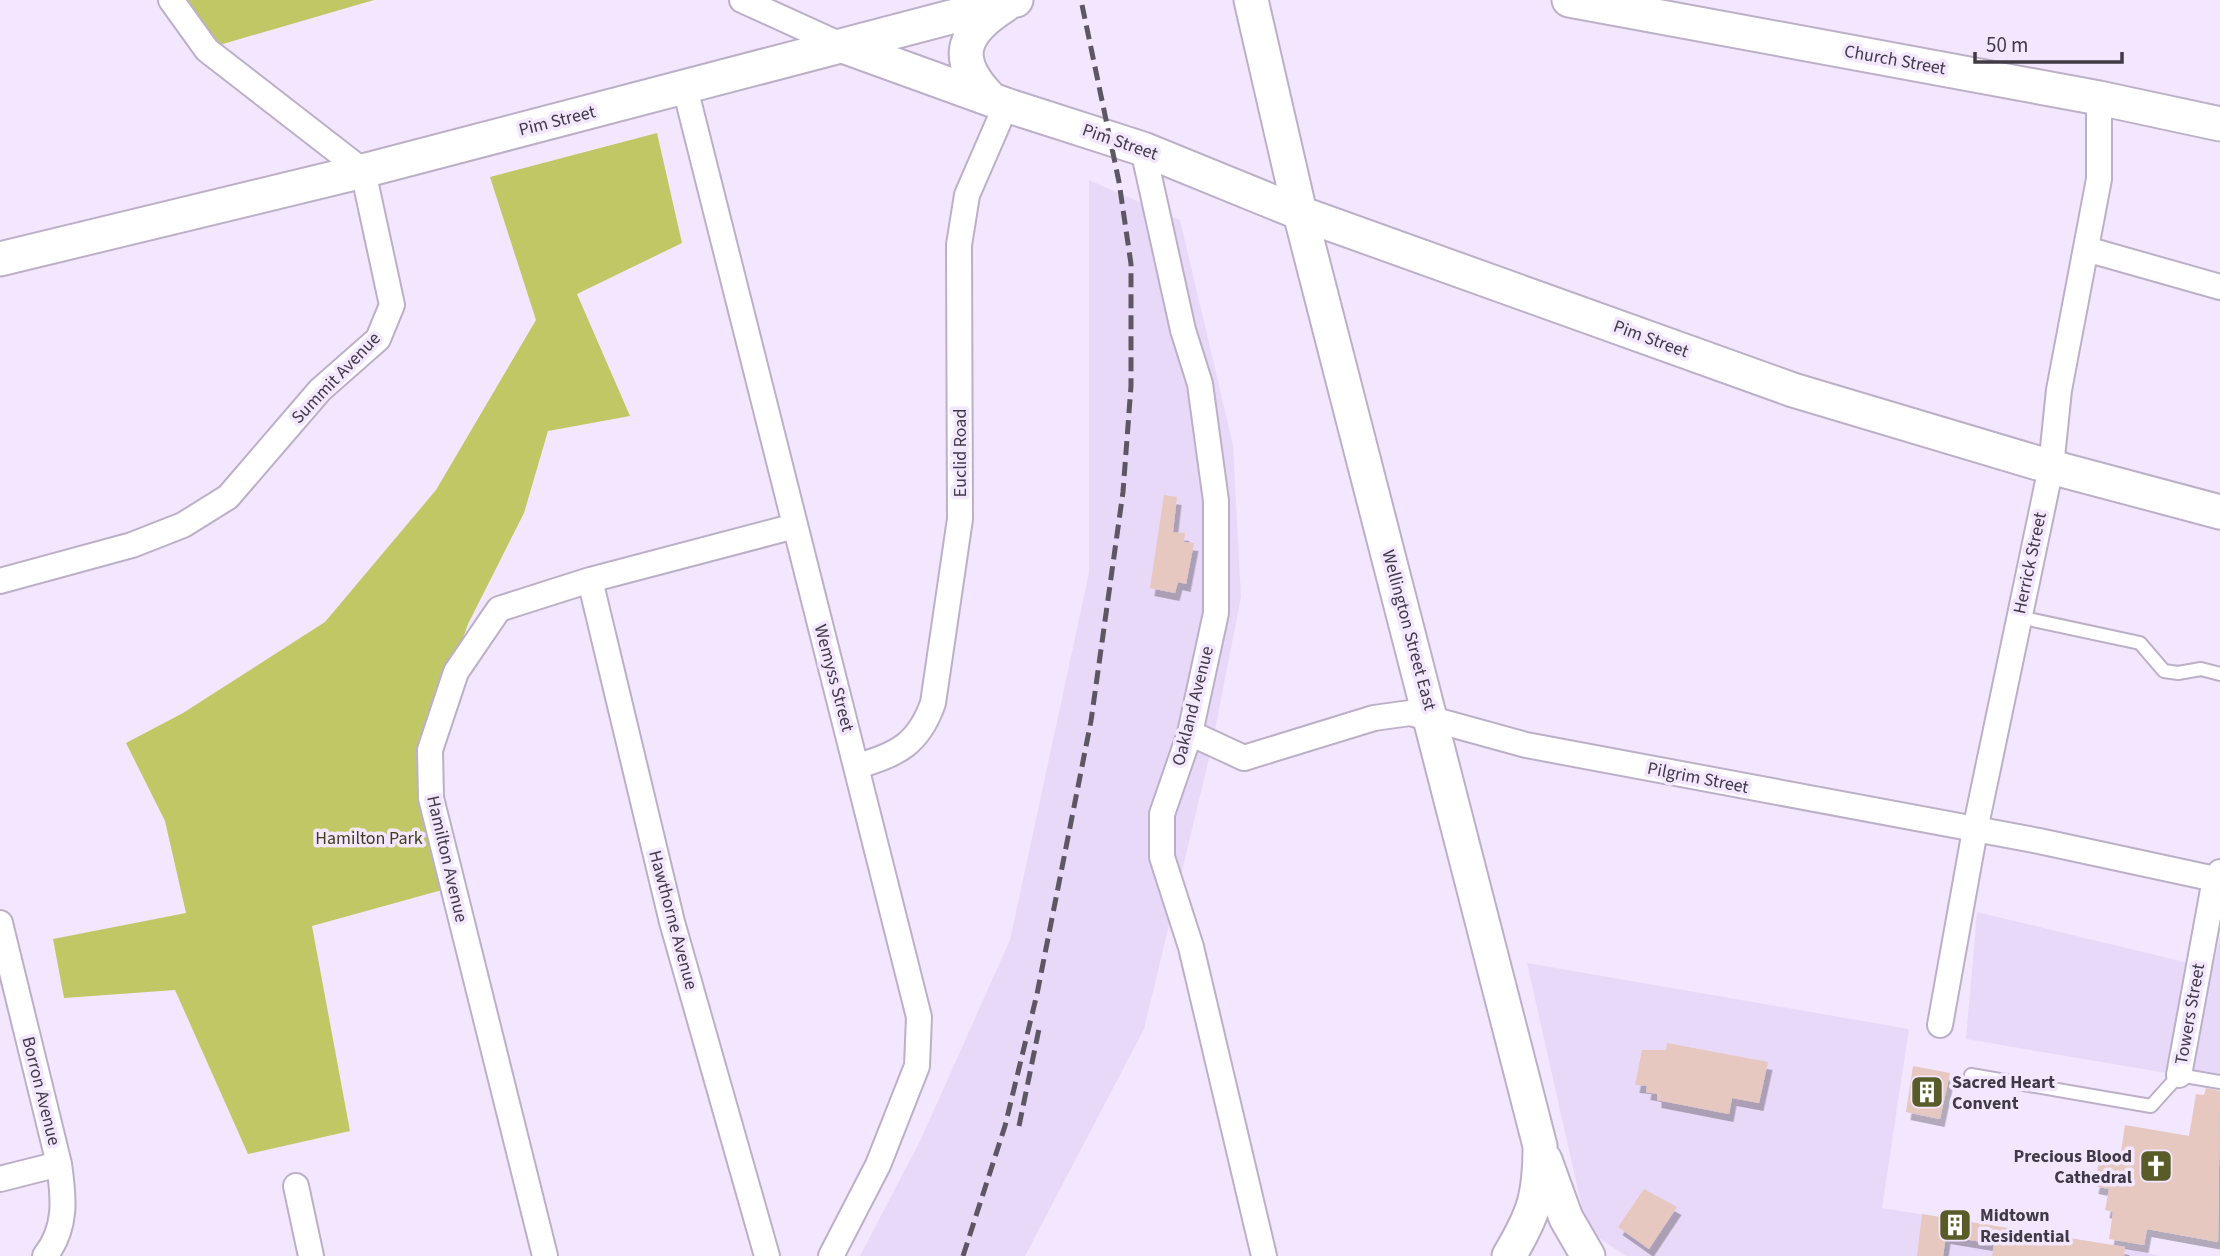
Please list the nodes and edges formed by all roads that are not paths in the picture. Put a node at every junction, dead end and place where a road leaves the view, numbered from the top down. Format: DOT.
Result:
graph roads {
  1 [pos="172,0"];
  2 [pos="742,0"];
  3 [pos="1014,0"];
  4 [pos="1251,0"];
  5 [pos="1569,0"];
  6 [pos="844,46"];
  7 [pos="685,88"];
  8 [pos="2099,98"];
  9 [pos="999,103"];
  10 [pos="2220,124"];
  11 [pos="1143,149"];
  12 [pos="363,171"];
  13 [pos="1300,213"];
  14 [pos="2086,249"];
  15 [pos="0,259"];
  16 [pos="2220,287"];
  17 [pos="2051,467"];
  18 [pos="2220,512"];
  19 [pos="795,526"];
  20 [pos="590,580"];
  21 [pos="0,581"];
  22 [pos="2018,617"];
  23 [pos="2220,674"];
  24 [pos="1433,722"];
  25 [pos="1190,733"];
  26 [pos="857,766"];
  27 [pos="1975,830"];
  28 [pos="2218,876"];
  29 [pos="0,923"];
  30 [pos="1940,1025"];
  31 [pos="2179,1074"];
  32 [pos="1971,1075"];
  33 [pos="2220,1082"];
  34 [pos="1540,1146"];
  35 [pos="59,1164"];
  36 [pos="0,1179"];
  37 [pos="296,1186"];
  38 [pos="45,1256"];
  39 [pos="311,1256"];
  40 [pos="545,1256"];
  41 [pos="767,1256"];
  42 [pos="831,1256"];
  43 [pos="1264,1256"];
  44 [pos="1509,1256"];
  45 [pos="1588,1256"];
  1 -- 12 [label="street"];
  2 -- 6 [label="street"];
  3 -- 6 [label="main road"];
  3 -- 9 [label="main road"];
  4 -- 13 [label="main road, Wellington Street East"];
  5 -- 8 [label="main road, Church Street"];
  6 -- 7 [label="main road, Pim Street"];
  6 -- 9 [label="main road, Pim Street"];
  7 -- 12 [label="main road, Pim Street"];
  7 -- 19 [label="street, Wemyss Street"];
  8 -- 10 [label="main road, Church Street"];
  8 -- 14 [label="street, Herrick Street"];
  9 -- 11 [label="main road, Pim Street"];
  9 -- 26 [label="street, Euclid Road"];
  11 -- 13 [label="main road, Pim Street"];
  11 -- 25 [label="street, Oakland Avenue"];
  12 -- 15 [label="main road, Pim Street"];
  12 -- 21 [label="street, Summit Avenue"];
  13 -- 17 [label="main road, Pim Street"];
  13 -- 24 [label="main road, Wellington Street East"];
  14 -- 16 [label="street"];
  14 -- 17 [label="street, Herrick Street"];
  17 -- 18 [label="main road, Pim Street"];
  17 -- 22 [label="street, Herrick Street"];
  19 -- 20 [label="street, Hamilton Avenue"];
  19 -- 26 [label="street, Wemyss Street"];
  20 -- 40 [label="street, Hamilton Avenue"];
  20 -- 41 [label="street, Hawthorne Avenue"];
  22 -- 23 [label="lane"];
  22 -- 27 [label="street, Herrick Street"];
  24 -- 25 [label="street, Pilgrim Street"];
  24 -- 27 [label="street, Pilgrim Street"];
  24 -- 34 [label="main road, Wellington Street East"];
  25 -- 43 [label="street, Oakland Avenue"];
  26 -- 42 [label="street, Wemyss Street"];
  27 -- 28 [label="street, Pilgrim Street"];
  27 -- 30 [label="street, Herrick Street"];
  28 -- 31 [label="street, Towers Street"];
  29 -- 35 [label="street, Borron Avenue"];
  31 -- 32 [label="lane"];
  31 -- 33 [label="lane"];
  34 -- 44 [label="main road, Wellington Street East"];
  34 -- 45 [label="main road"];
  35 -- 36 [label="street"];
  35 -- 38 [label="street, Borron Avenue"];
  37 -- 39 [label="street"];
}
